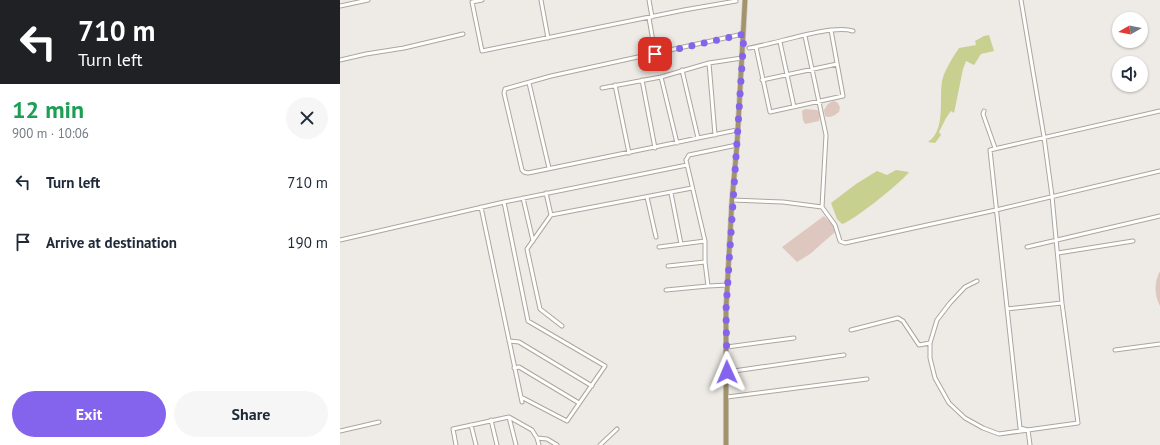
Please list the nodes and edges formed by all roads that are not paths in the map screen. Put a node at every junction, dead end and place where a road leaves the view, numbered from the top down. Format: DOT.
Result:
graph roads {
  1 [pos="368,0"];
  2 [pos="482,0"];
  3 [pos="541,0"];
  4 [pos="649,0"];
  5 [pos="714,0"];
  6 [pos="744,0"];
  7 [pos="1021,0"];
  8 [pos="736,1"];
  9 [pos="715,5"];
  10 [pos="340,6"];
  11 [pos="651,17"];
  12 [pos="831,30"];
  13 [pos="854,31"];
  14 [pos="462,34"];
  15 [pos="744,34"];
  16 [pos="805,36"];
  17 [pos="548,38"];
  18 [pos="780,42"];
  19 [pos="756,47"];
  20 [pos="749,48"];
  21 [pos="655,53"];
  22 [pos="742,58"];
  23 [pos="340,60"];
  24 [pos="709,63"];
  25 [pos="838,64"];
  26 [pos="813,69"];
  27 [pos="682,70"];
  28 [pos="787,74"];
  29 [pos="661,77"];
  30 [pos="642,80"];
  31 [pos="762,80"];
  32 [pos="529,83"];
  33 [pos="615,86"];
  34 [pos="602,88"];
  35 [pos="819,102"];
  36 [pos="794,107"];
  37 [pos="984,110"];
  38 [pos="1160,110"];
  39 [pos="737,130"];
  40 [pos="715,135"];
  41 [pos="1044,137"];
  42 [pos="698,138"];
  43 [pos="677,143"];
  44 [pos="737,144"];
  45 [pos="654,148"];
  46 [pos="995,148"];
  47 [pos="629,153"];
  48 [pos="687,165"];
  49 [pos="549,168"];
  50 [pos="1160,171"];
  51 [pos="692,188"];
  52 [pos="546,193"];
  53 [pos="671,193"];
  54 [pos="1052,196"];
  55 [pos="647,197"];
  56 [pos="523,198"];
  57 [pos="732,200"];
  58 [pos="504,202"];
  59 [pos="481,207"];
  60 [pos="822,207"];
  61 [pos="996,210"];
  62 [pos="551,215"];
  63 [pos="1160,216"];
  64 [pos="656,238"];
  65 [pos="340,240"];
  66 [pos="1057,240"];
  67 [pos="533,241"];
  68 [pos="705,241"];
  69 [pos="1133,241"];
  70 [pos="681,244"];
  71 [pos="658,246"];
  72 [pos="1027,247"];
  73 [pos="1058,252"];
  74 [pos="705,262"];
  75 [pos="668,266"];
  76 [pos="977,280"];
  77 [pos="728,285"];
  78 [pos="708,286"];
  79 [pos="666,290"];
  80 [pos="1062,303"];
  81 [pos="1007,309"];
  82 [pos="562,326"];
  83 [pos="851,330"];
  84 [pos="794,338"];
  85 [pos="509,341"];
  86 [pos="930,342"];
  87 [pos="1160,344"];
  88 [pos="727,347"];
  89 [pos="1115,350"];
  90 [pos="844,355"];
  91 [pos="514,368"];
  92 [pos="727,372"];
  93 [pos="866,379"];
  94 [pos="592,386"];
  95 [pos="521,397"];
  96 [pos="727,397"];
  97 [pos="522,402"];
  98 [pos="579,403"];
  99 [pos="509,416"];
  100 [pos="491,420"];
  101 [pos="379,422"];
  102 [pos="471,425"];
  103 [pos="617,429"];
  104 [pos="1028,430"];
  105 [pos="340,431"];
  106 [pos="537,438"];
  107 [pos="456,445"];
  108 [pos="476,445"];
  109 [pos="497,445"];
  110 [pos="516,445"];
  111 [pos="539,445"];
  112 [pos="557,445"];
  113 [pos="600,445"];
  114 [pos="726,445"];
  115 [pos="1030,445"];
  1 -- 10 [label="street"];
  2 -- 17 [label="street"];
  3 -- 17 [label="street"];
  4 -- 11 [label="street"];
  5 -- 9 [label="street"];
  6 -- 15 [label="main road"];
  7 -- 41 [label="street"];
  8 -- 9 [label="street"];
  9 -- 11 [label="street"];
  11 -- 17 [label="street"];
  11 -- 21 [label="street"];
  12 -- 13 [label="street"];
  12 -- 16 [label="street"];
  12 -- 25 [label="street"];
  14 -- 23 [label="street"];
  15 -- 21 [label="street"];
  15 -- 22 [label="main road"];
  16 -- 18 [label="street"];
  16 -- 26 [label="street"];
  18 -- 19 [label="street"];
  18 -- 28 [label="street"];
  19 -- 20 [label="street"];
  19 -- 31 [label="street"];
  21 -- 32 [label="street"];
  22 -- 24 [label="street"];
  22 -- 39 [label="main road"];
  24 -- 27 [label="street"];
  24 -- 40 [label="street"];
  25 -- 26 [label="street"];
  25 -- 35 [label="street"];
  26 -- 28 [label="street"];
  26 -- 35 [label="street"];
  27 -- 29 [label="street"];
  27 -- 42 [label="street"];
  28 -- 31 [label="street"];
  28 -- 36 [label="street"];
  29 -- 30 [label="street"];
  29 -- 43 [label="street"];
  30 -- 33 [label="street"];
  30 -- 45 [label="street"];
  31 -- 36 [label="street"];
  32 -- 49 [label="street"];
  32 -- 49 [label="street"];
  33 -- 34 [label="street"];
  33 -- 47 [label="street"];
  35 -- 36 [label="street"];
  35 -- 60 [label="street"];
  37 -- 46 [label="street"];
  38 -- 41 [label="street"];
  39 -- 40 [label="street"];
  39 -- 44 [label="main road"];
  40 -- 42 [label="street"];
  41 -- 46 [label="street"];
  41 -- 54 [label="street"];
  42 -- 43 [label="street"];
  43 -- 45 [label="street"];
  44 -- 48 [label="street"];
  44 -- 57 [label="main road"];
  45 -- 47 [label="street"];
  46 -- 61 [label="street"];
  47 -- 49 [label="street"];
  48 -- 51 [label="street"];
  48 -- 52 [label="street"];
  50 -- 54 [label="street"];
  51 -- 53 [label="street"];
  51 -- 68 [label="street"];
  52 -- 56 [label="street"];
  52 -- 62 [label="street"];
  53 -- 55 [label="street"];
  53 -- 70 [label="street"];
  54 -- 61 [label="street"];
  54 -- 66 [label="street"];
  55 -- 62 [label="street"];
  55 -- 64 [label="street"];
  56 -- 58 [label="street"];
  56 -- 67 [label="street"];
  57 -- 60 [label="street"];
  57 -- 77 [label="main road"];
  58 -- 59 [label="street"];
  58 -- 94 [label="street"];
  59 -- 65 [label="street"];
  59 -- 85 [label="street"];
  60 -- 61 [label="street"];
  61 -- 81 [label="street"];
  62 -- 67 [label="street"];
  63 -- 66 [label="street"];
  66 -- 72 [label="street"];
  66 -- 73 [label="street"];
  67 -- 82 [label="street"];
  68 -- 70 [label="street"];
  68 -- 74 [label="street"];
  69 -- 73 [label="street"];
  70 -- 71 [label="street"];
  73 -- 80 [label="street"];
  74 -- 75 [label="street"];
  74 -- 78 [label="street"];
  76 -- 86 [label="street"];
  77 -- 78 [label="street"];
  77 -- 88 [label="main road"];
  78 -- 79 [label="street"];
  80 -- 81 [label="street"];
  80 -- 104 [label="street"];
  81 -- 104 [label="street"];
  83 -- 86 [label="street"];
  84 -- 88 [label="street"];
  85 -- 91 [label="street"];
  85 -- 94 [label="street"];
  86 -- 104 [label="street"];
  87 -- 89 [label="street"];
  88 -- 92 [label="main road"];
  90 -- 92 [label="street"];
  91 -- 95 [label="street"];
  91 -- 98 [label="street"];
  92 -- 96 [label="main road"];
  93 -- 96 [label="street"];
  94 -- 98 [label="street"];
  95 -- 97 [label="street"];
  95 -- 98 [label="street"];
  96 -- 114 [label="main road"];
  99 -- 100 [label="street"];
  99 -- 106 [label="street"];
  99 -- 110 [label="street"];
  100 -- 102 [label="street"];
  100 -- 109 [label="street"];
  101 -- 105 [label="street"];
  102 -- 107 [label="street"];
  102 -- 108 [label="street"];
  103 -- 113 [label="street"];
  104 -- 115 [label="street"];
  106 -- 111 [label="street"];
  106 -- 112 [label="street"];
}
